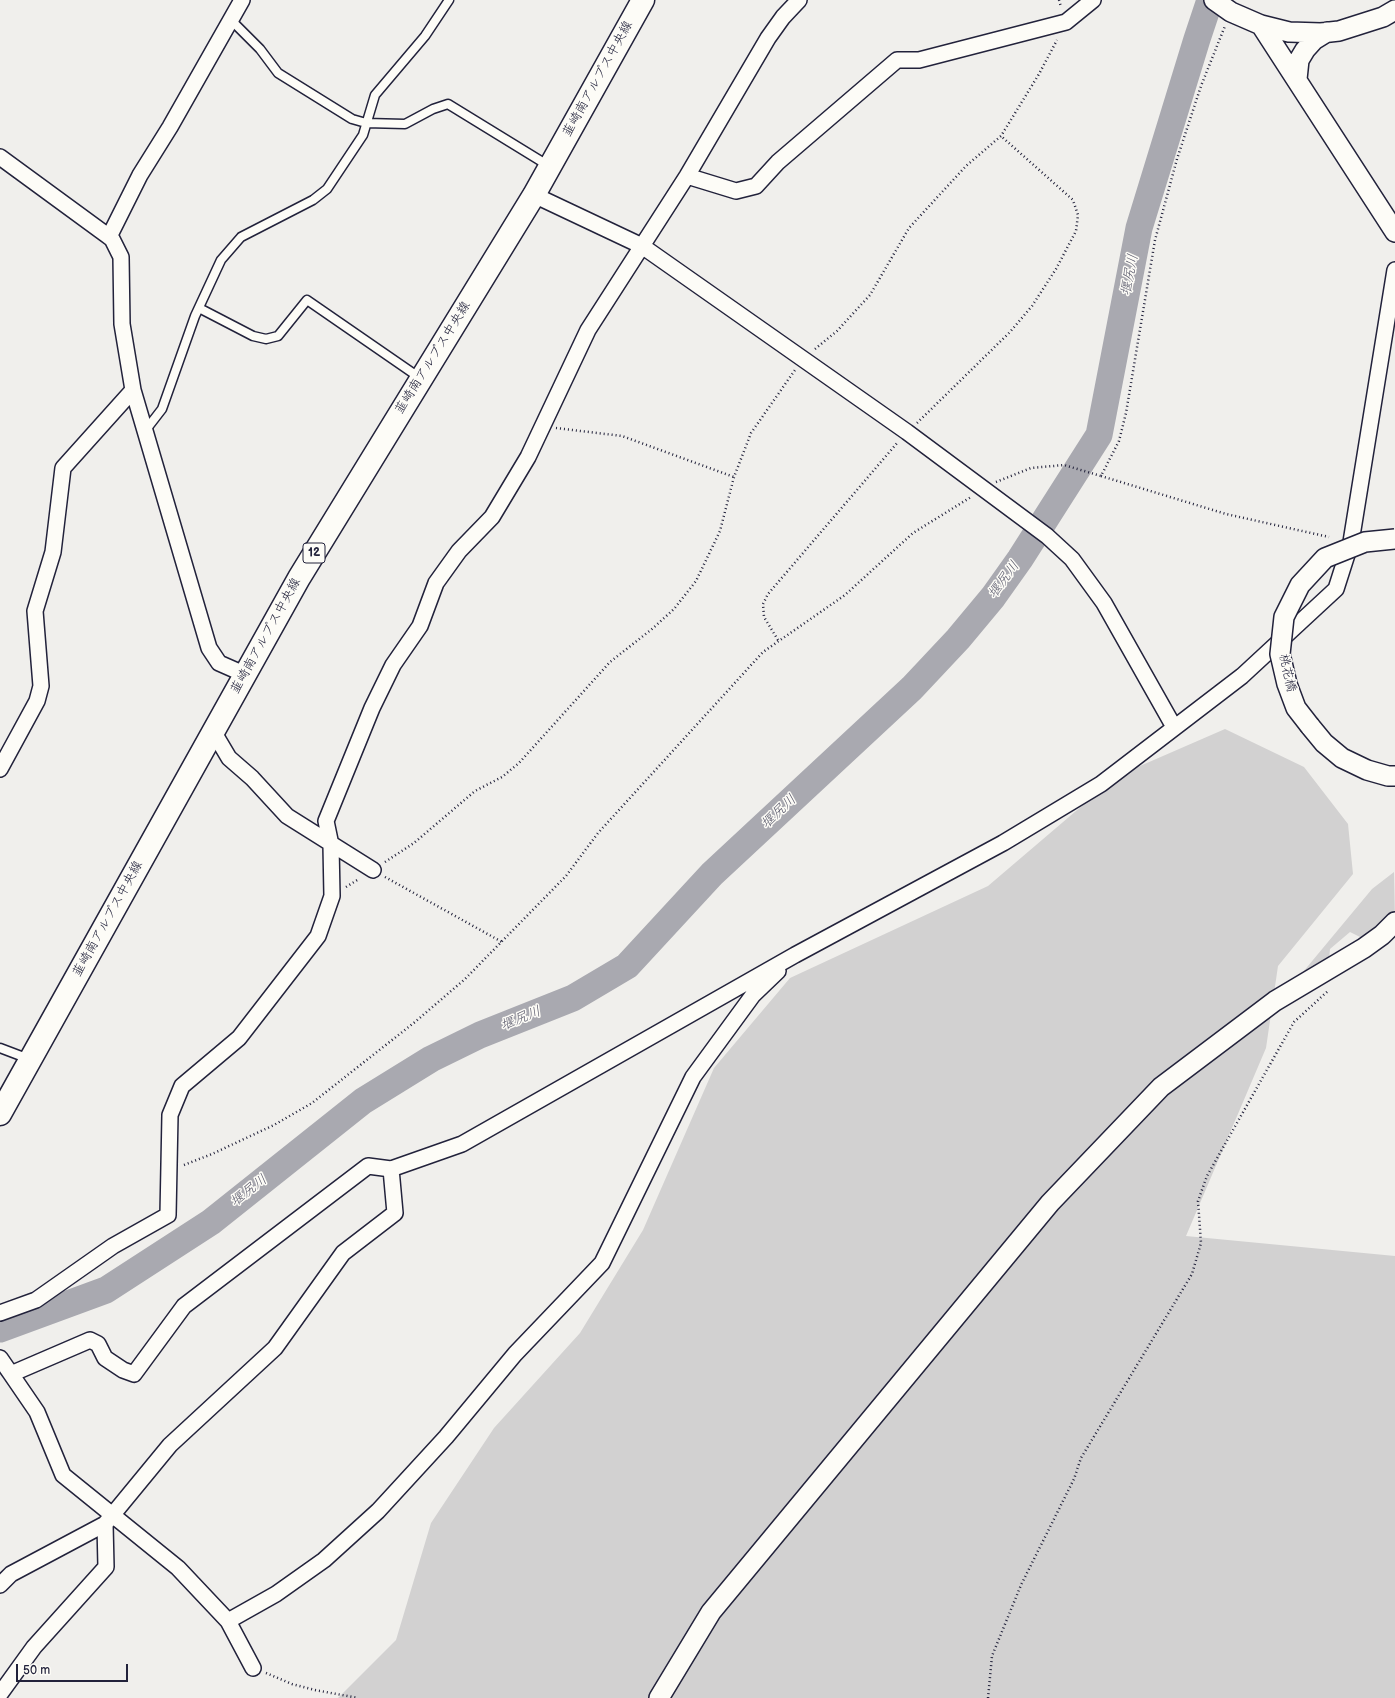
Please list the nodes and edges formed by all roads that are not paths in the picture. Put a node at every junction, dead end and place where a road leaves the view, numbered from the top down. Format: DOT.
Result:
graph roads {
  1 [pos="242,0"];
  2 [pos="449,0"];
  3 [pos="643,0"];
  4 [pos="799,0"];
  5 [pos="1093,0"];
  6 [pos="1214,0"];
  7 [pos="1395,10"];
  8 [pos="231,20"];
  9 [pos="1261,25"];
  10 [pos="1327,32"];
  11 [pos="1297,79"];
  12 [pos="366,123"];
  13 [pos="0,157"];
  14 [pos="549,166"];
  15 [pos="687,176"];
  16 [pos="534,195"];
  17 [pos="1395,232"];
  18 [pos="109,237"];
  19 [pos="642,246"];
  20 [pos="1395,270"];
  21 [pos="199,308"];
  22 [pos="420,378"];
  23 [pos="134,390"];
  24 [pos="145,431"];
  25 [pos="1395,539"];
  26 [pos="244,674"];
  27 [pos="1174,727"];
  28 [pos="214,731"];
  29 [pos="0,769"];
  30 [pos="1395,776"];
  31 [pos="331,845"];
  32 [pos="373,870"];
  33 [pos="1395,922"];
  34 [pos="795,955"];
  35 [pos="0,1048"];
  36 [pos="30,1059"];
  37 [pos="0,1114"];
  38 [pos="391,1169"];
  39 [pos="0,1313"];
  40 [pos="0,1358"];
  41 [pos="11,1374"];
  42 [pos="109,1519"];
  43 [pos="0,1585"];
  44 [pos="228,1621"];
  45 [pos="253,1668"];
  46 [pos="0,1694"];
  47 [pos="659,1698"];
  1 -- 8 [label="street"];
  2 -- 12 [label="lane"];
  3 -- 14 [label="main road, 韮崎南アルプス中央線 / 12"];
  4 -- 15 [label="street"];
  5 -- 15 [label="street"];
  6 -- 9 [label="street"];
  7 -- 10 [label="street"];
  8 -- 12 [label="lane"];
  8 -- 18 [label="street"];
  9 -- 10 [label="street"];
  9 -- 11 [label="street"];
  10 -- 11 [label="street"];
  11 -- 17 [label="street"];
  12 -- 14 [label="lane"];
  12 -- 21 [label="lane"];
  13 -- 18 [label="street"];
  14 -- 16 [label="main road, 韮崎南アルプス中央線 / 12"];
  15 -- 19 [label="street"];
  16 -- 19 [label="street"];
  16 -- 22 [label="main road, 韮崎南アルプス中央線 / 12"];
  18 -- 23 [label="street"];
  19 -- 27 [label="street"];
  19 -- 31 [label="street"];
  20 -- 27 [label="street"];
  21 -- 22 [label="lane"];
  21 -- 24 [label="lane"];
  22 -- 26 [label="main road, 韮崎南アルプス中央線 / 12"];
  23 -- 24 [label="street"];
  23 -- 29 [label="street"];
  24 -- 26 [label="street"];
  25 -- 30 [label="street, 桃花橋, bridge"];
  26 -- 28 [label="main road, 韮崎南アルプス中央線 / 12"];
  27 -- 34 [label="street"];
  28 -- 31 [label="street"];
  28 -- 36 [label="main road, 韮崎南アルプス中央線 / 12"];
  31 -- 32 [label="street"];
  31 -- 39 [label="street"];
  33 -- 47 [label="street"];
  34 -- 38 [label="street"];
  34 -- 44 [label="street"];
  35 -- 36 [label="lane"];
  36 -- 37 [label="main road, 韮崎南アルプス中央線 / 12"];
  38 -- 41 [label="street"];
  38 -- 42 [label="street"];
  40 -- 41 [label="street"];
  41 -- 42 [label="street"];
  42 -- 43 [label="street"];
  42 -- 44 [label="street"];
  42 -- 46 [label="street"];
  44 -- 45 [label="street"];
}
